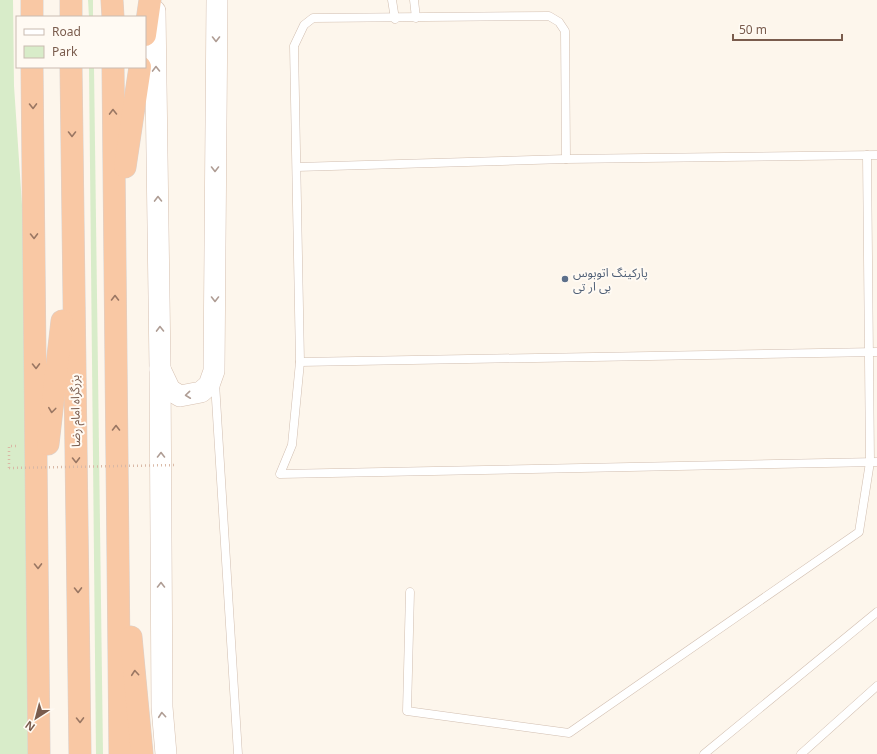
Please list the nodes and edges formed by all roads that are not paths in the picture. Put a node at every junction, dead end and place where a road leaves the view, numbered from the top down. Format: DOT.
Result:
graph roads {
  1 [pos="32,0"];
  2 [pos="71,0"];
  3 [pos="112,0"];
  4 [pos="150,0"];
  5 [pos="154,0"];
  6 [pos="217,0"];
  7 [pos="392,0"];
  8 [pos="414,0"];
  9 [pos="32,16"];
  10 [pos="71,16"];
  11 [pos="112,16"];
  12 [pos="416,18"];
  13 [pos="395,19"];
  14 [pos="146,28"];
  15 [pos="32,68"];
  16 [pos="71,68"];
  17 [pos="113,68"];
  18 [pos="140,68"];
  19 [pos="867,155"];
  20 [pos="877,155"];
  21 [pos="566,159"];
  22 [pos="297,167"];
  23 [pos="73,232"];
  24 [pos="114,234"];
  25 [pos="868,352"];
  26 [pos="877,352"];
  27 [pos="300,362"];
  28 [pos="160,368"];
  29 [pos="214,371"];
  30 [pos="873,462"];
  31 [pos="117,481"];
  32 [pos="38,535"];
  33 [pos="410,592"];
  34 [pos="877,612"];
  35 [pos="877,686"];
  36 [pos="39,754"];
  37 [pos="80,754"];
  38 [pos="120,754"];
  39 [pos="142,754"];
  40 [pos="166,754"];
  41 [pos="238,754"];
  42 [pos="704,754"];
  43 [pos="801,754"];
  1 -- 9 [label="highway"];
  2 -- 10 [label="highway"];
  3 -- 11 [label="highway"];
  4 -- 14 [label="highway"];
  28 -- 5 [label="main road, one-way"];
  6 -- 29 [label="main road, one-way"];
  7 -- 13 [label="lane"];
  8 -- 12 [label="lane"];
  12 -- 13 [label="lane"];
  12 -- 21 [label="lane"];
  13 -- 22 [label="lane"];
  15 -- 32 [label="highway, one-way"];
  16 -- 23 [label="highway, بزرگراه امام رضا, one-way"];
  24 -- 17 [label="highway, one-way"];
  18 -- 24 [label="highway"];
  19 -- 20 [label="lane"];
  19 -- 21 [label="lane"];
  19 -- 25 [label="lane"];
  21 -- 22 [label="lane"];
  22 -- 27 [label="lane"];
  23 -- 32 [label="highway, one-way"];
  23 -- 37 [label="highway, بزرگراه امام رضا, one-way"];
  31 -- 24 [label="highway, one-way"];
  25 -- 26 [label="lane"];
  25 -- 27 [label="lane"];
  25 -- 30 [label="lane"];
  27 -- 30 [label="lane"];
  29 -- 28 [label="main road, one-way"];
  40 -- 28 [label="main road, one-way"];
  29 -- 41 [label="lane"];
  30 -- 33 [label="lane"];
  31 -- 38 [label="highway"];
  39 -- 31 [label="highway, one-way"];
  32 -- 36 [label="highway, one-way"];
  34 -- 42 [label="lane"];
  35 -- 43 [label="lane"];
}
